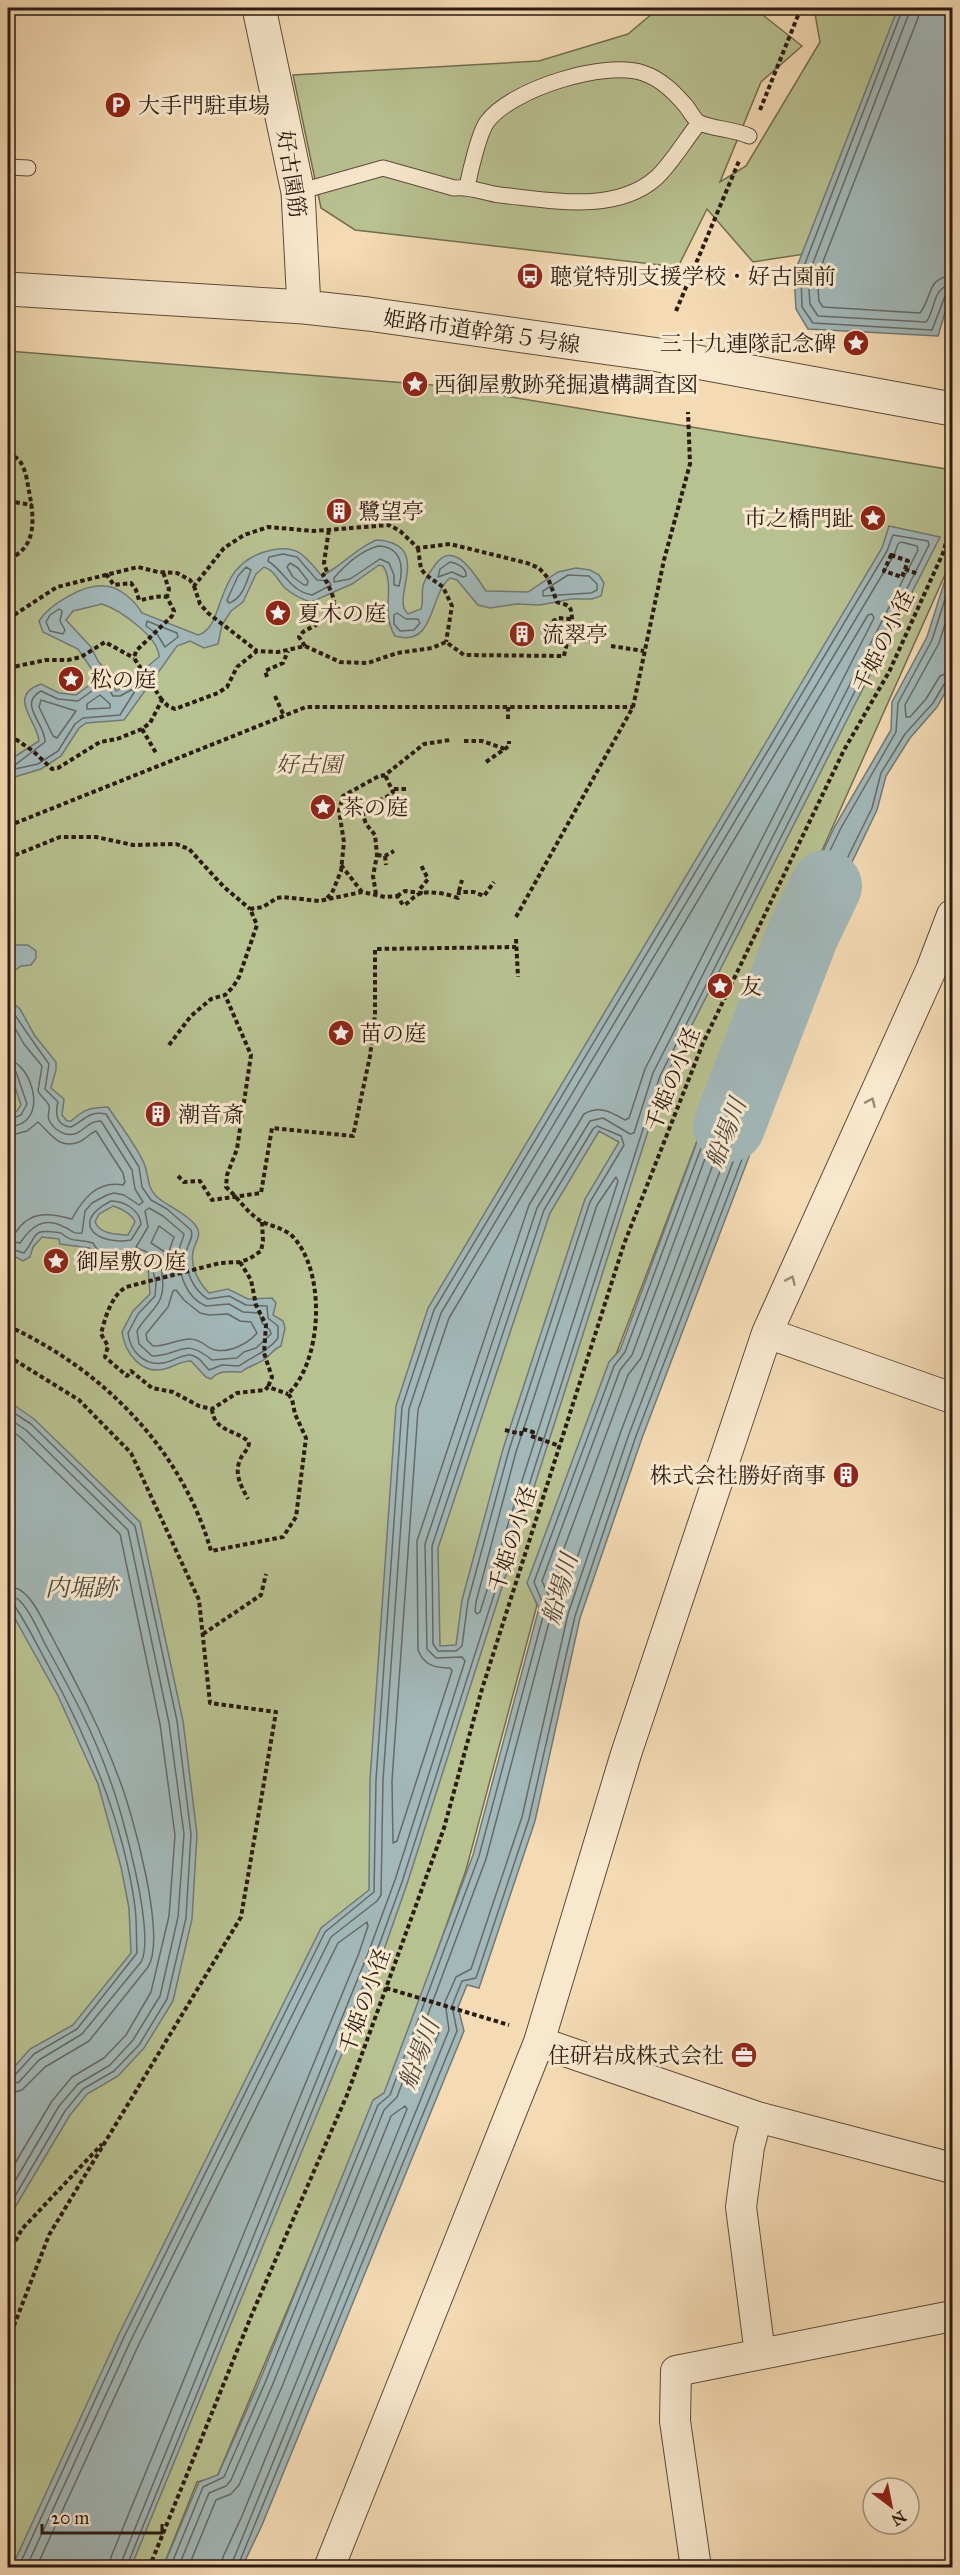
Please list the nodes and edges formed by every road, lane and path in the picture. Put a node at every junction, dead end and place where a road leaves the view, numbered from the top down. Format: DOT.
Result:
graph roads {
  1 [pos="259,8"];
  2 [pos="699,123"];
  3 [pos="749,136"];
  4 [pos="8,167"];
  5 [pos="27,168"];
  6 [pos="466,187"];
  7 [pos="298,192"];
  8 [pos="8,289"];
  9 [pos="304,307"];
  10 [pos="952,360"];
  11 [pos="951,367"];
  12 [pos="952,409"];
  13 [pos="688,412"];
  14 [pos="8,453"];
  15 [pos="952,459"];
  16 [pos="8,501"];
  17 [pos="32,505"];
  18 [pos="329,529"];
  19 [pos="418,548"];
  20 [pos="8,559"];
  21 [pos="905,569"];
  22 [pos="163,572"];
  23 [pos="106,574"];
  24 [pos="918,574"];
  25 [pos="194,586"];
  26 [pos="167,597"];
  27 [pos="8,619"];
  28 [pos="572,619"];
  29 [pos="540,630"];
  30 [pos="567,638"];
  31 [pos="446,642"];
  32 [pos="590,642"];
  33 [pos="305,646"];
  34 [pos="611,646"];
  35 [pos="257,651"];
  36 [pos="288,651"];
  37 [pos="644,651"];
  38 [pos="134,658"];
  39 [pos="8,668"];
  40 [pos="267,677"];
  41 [pos="275,696"];
  42 [pos="162,700"];
  43 [pos="507,707"];
  44 [pos="633,707"];
  45 [pos="284,716"];
  46 [pos="508,722"];
  47 [pos="142,729"];
  48 [pos="8,734"];
  49 [pos="450,741"];
  50 [pos="464,741"];
  51 [pos="509,741"];
  52 [pos="505,748"];
  53 [pos="156,753"];
  54 [pos="486,762"];
  55 [pos="385,775"];
  56 [pos="394,789"];
  57 [pos="406,789"];
  58 [pos="8,826"];
  59 [pos="394,851"];
  60 [pos="377,855"];
  61 [pos="385,856"];
  62 [pos="8,858"];
  63 [pos="341,865"];
  64 [pos="421,865"];
  65 [pos="386,866"];
  66 [pos="462,880"];
  67 [pos="494,882"];
  68 [pos="363,892"];
  69 [pos="459,892"];
  70 [pos="421,893"];
  71 [pos="376,894"];
  72 [pos="396,896"];
  73 [pos="327,898"];
  74 [pos="249,909"];
  75 [pos="952,915"];
  76 [pos="516,917"];
  77 [pos="516,939"];
  78 [pos="516,947"];
  79 [pos="518,977"];
  80 [pos="225,994"];
  81 [pos="169,1045"];
  82 [pos="178,1176"];
  83 [pos="237,1198"];
  84 [pos="262,1222"];
  85 [pos="240,1262"];
  86 [pos="8,1326"];
  87 [pos="767,1333"];
  88 [pos="8,1356"];
  89 [pos="268,1387"];
  90 [pos="288,1394"];
  91 [pos="952,1398"];
  92 [pos="212,1409"];
  93 [pos="505,1430"];
  94 [pos="560,1446"];
  95 [pos="248,1499"];
  96 [pos="266,1574"];
  97 [pos="203,1634"];
  98 [pos="386,1988"];
  99 [pos="540,2038"];
  100 [pos="757,2117"];
  101 [pos="109,2136"];
  102 [pos="952,2168"];
  103 [pos="8,2254"];
  104 [pos="952,2316"];
  105 [pos="8,2341"];
  106 [pos="760,2354"];
  107 [pos="149,2568"];
  108 [pos="329,2568"];
  109 [pos="696,2568"];
  1 -- 7 [label="street, 好古園筋"];
  2 -- 3 [label="lane"];
  2 -- 6 [label="lane"];
  2 -- 6 [label="lane"];
  4 -- 5 [label="lane"];
  6 -- 7 [label="lane"];
  7 -- 9 [label="street, 好古園筋"];
  8 -- 9 [label="street, 姫路市道幹第５号線"];
  9 -- 12 [label="street, 姫路市道幹第５号線"];
  10 -- 11 [label="path"];
  13 -- 37 [label="path"];
  14 -- 17 [label="path"];
  15 -- 94 [label="path, 千姫の小径"];
  16 -- 17 [label="path"];
  17 -- 20 [label="path"];
  18 -- 19 [label="path"];
  18 -- 25 [label="path"];
  18 -- 33 [label="path"];
  19 -- 28 [label="path"];
  19 -- 31 [label="path"];
  21 -- 21 [label="path"];
  21 -- 24 [label="path"];
  22 -- 23 [label="path"];
  22 -- 25 [label="path"];
  22 -- 26 [label="path"];
  23 -- 26 [label="path"];
  23 -- 27 [label="path"];
  25 -- 35 [label="path"];
  26 -- 38 [label="path"];
  28 -- 29 [label="path"];
  28 -- 30 [label="path"];
  30 -- 31 [label="path"];
  30 -- 32 [label="path"];
  31 -- 33 [label="path"];
  33 -- 36 [label="path"];
  34 -- 37 [label="path"];
  35 -- 36 [label="path"];
  35 -- 42 [label="path"];
  36 -- 40 [label="path"];
  37 -- 44 [label="path"];
  38 -- 39 [label="path"];
  38 -- 42 [label="path"];
  41 -- 45 [label="path"];
  42 -- 47 [label="path"];
  43 -- 44 [label="path"];
  43 -- 45 [label="path"];
  43 -- 46 [label="path"];
  44 -- 76 [label="path"];
  45 -- 58 [label="path"];
  47 -- 48 [label="path"];
  47 -- 53 [label="path"];
  49 -- 55 [label="path"];
  50 -- 52 [label="path"];
  51 -- 52 [label="path"];
  52 -- 54 [label="path"];
  55 -- 56 [label="path"];
  55 -- 63 [label="path"];
  56 -- 57 [label="path"];
  56 -- 60 [label="path"];
  59 -- 61 [label="path"];
  60 -- 61 [label="path"];
  60 -- 71 [label="path"];
  61 -- 65 [label="path"];
  62 -- 74 [label="path"];
  63 -- 68 [label="path"];
  63 -- 73 [label="path"];
  64 -- 70 [label="path"];
  66 -- 69 [label="path"];
  67 -- 69 [label="path"];
  68 -- 71 [label="path"];
  68 -- 73 [label="path"];
  69 -- 70 [label="path"];
  70 -- 72 [label="path"];
  70 -- 72 [label="path"];
  71 -- 72 [label="path"];
  73 -- 74 [label="path"];
  74 -- 80 [label="path"];
  87 -- 75 [label="street, one-way"];
  77 -- 78 [label="path"];
  78 -- 79 [label="path"];
  78 -- 83 [label="path"];
  80 -- 81 [label="path"];
  80 -- 83 [label="path"];
  82 -- 83 [label="path"];
  83 -- 84 [label="path"];
  84 -- 85 [label="path"];
  84 -- 90 [label="path"];
  85 -- 89 [label="path"];
  85 -- 92 [label="path"];
  86 -- 90 [label="path"];
  87 -- 91 [label="street"];
  87 -- 99 [label="street"];
  88 -- 97 [label="path"];
  89 -- 90 [label="path"];
  89 -- 92 [label="path"];
  92 -- 95 [label="path"];
  93 -- 94 [label="path"];
  94 -- 98 [label="path, 千姫の小径"];
  96 -- 97 [label="path"];
  97 -- 101 [label="path"];
  98 -- 99 [label="path"];
  98 -- 107 [label="path, 千姫の小径"];
  99 -- 100 [label="street"];
  99 -- 108 [label="street"];
  100 -- 102 [label="street"];
  100 -- 106 [label="street"];
  101 -- 103 [label="path"];
  101 -- 105 [label="path"];
  104 -- 106 [label="street"];
  106 -- 109 [label="street"];
}
